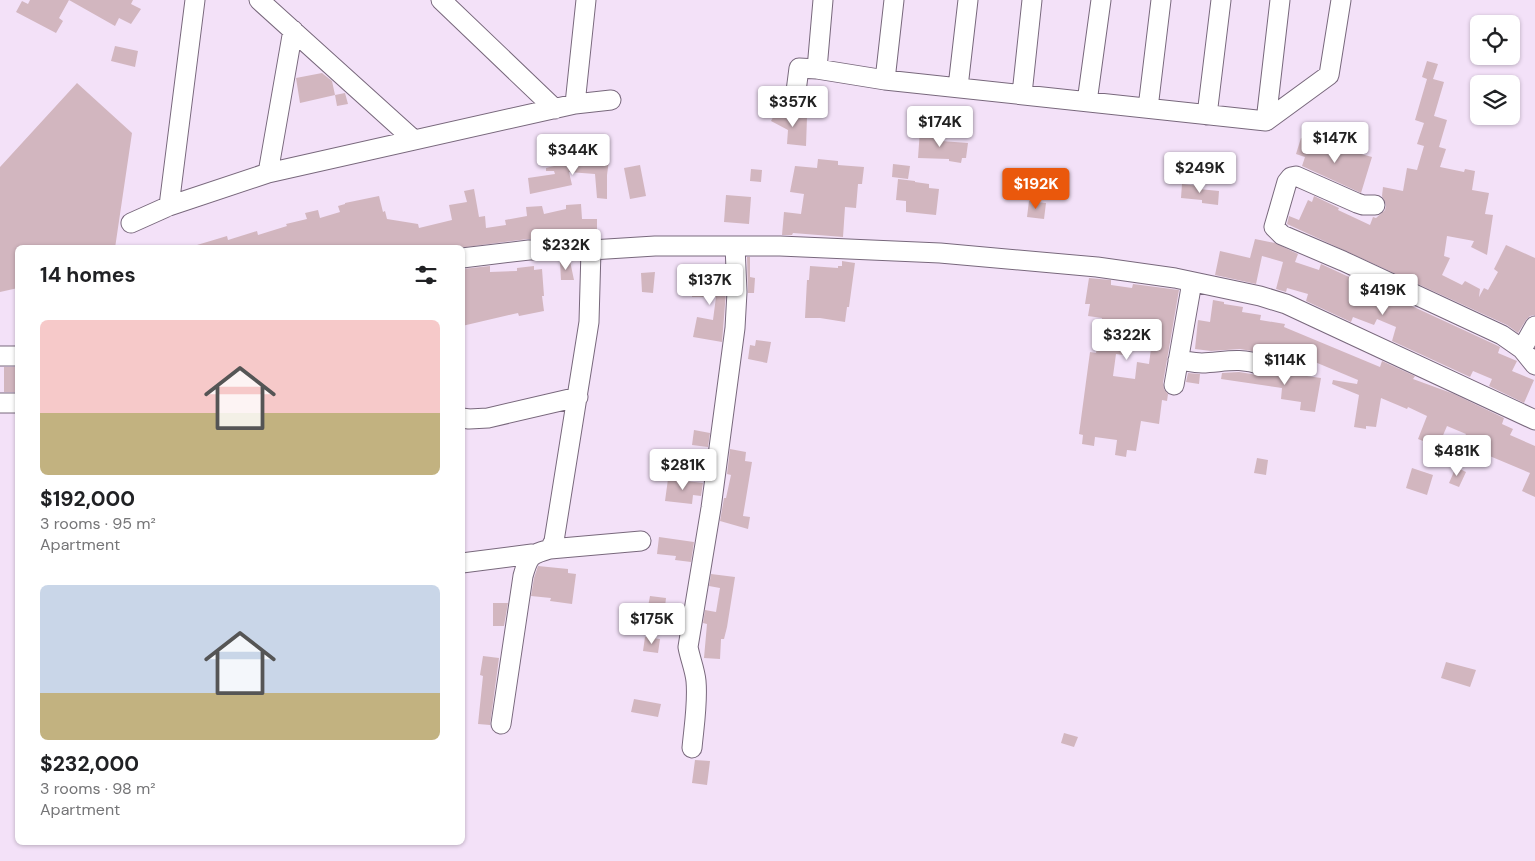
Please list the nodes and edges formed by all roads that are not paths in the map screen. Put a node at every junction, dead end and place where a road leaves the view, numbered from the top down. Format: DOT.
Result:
graph roads {
  1 [pos="195,0"];
  2 [pos="259,0"];
  3 [pos="441,0"];
  4 [pos="586,0"];
  5 [pos="823,0"];
  6 [pos="894,0"];
  7 [pos="968,0"];
  8 [pos="1032,0"];
  9 [pos="1101,0"];
  10 [pos="1161,0"];
  11 [pos="1221,0"];
  12 [pos="1280,0"];
  13 [pos="1341,0"];
  14 [pos="292,30"];
  15 [pos="817,69"];
  16 [pos="885,80"];
  17 [pos="958,87"];
  18 [pos="1022,94"];
  19 [pos="610,100"];
  20 [pos="1088,102"];
  21 [pos="575,104"];
  22 [pos="794,106"];
  23 [pos="1148,108"];
  24 [pos="555,109"];
  25 [pos="1207,115"];
  26 [pos="1266,121"];
  27 [pos="414,140"];
  28 [pos="268,173"];
  29 [pos="1375,205"];
  30 [pos="169,206"];
  31 [pos="131,223"];
  32 [pos="735,246"];
  33 [pos="591,250"];
  34 [pos="465,258"];
  35 [pos="1192,282"];
  36 [pos="1535,326"];
  37 [pos="1522,349"];
  38 [pos="0,356"];
  39 [pos="15,356"];
  40 [pos="1178,360"];
  41 [pos="1262,365"];
  42 [pos="1535,365"];
  43 [pos="1174,385"];
  44 [pos="578,396"];
  45 [pos="0,403"];
  46 [pos="15,403"];
  47 [pos="465,418"];
  48 [pos="1535,420"];
  49 [pos="641,540"];
  50 [pos="550,549"];
  51 [pos="532,554"];
  52 [pos="465,563"];
  53 [pos="501,724"];
  54 [pos="692,748"];
  1 -- 30 [label="street"];
  2 -- 14 [label="street"];
  3 -- 24 [label="street"];
  4 -- 21 [label="street"];
  5 -- 15 [label="street"];
  6 -- 16 [label="street"];
  7 -- 17 [label="street"];
  8 -- 18 [label="street"];
  9 -- 20 [label="street"];
  10 -- 23 [label="street"];
  11 -- 25 [label="street"];
  12 -- 26 [label="street"];
  13 -- 26 [label="street"];
  14 -- 27 [label="street"];
  14 -- 28 [label="street"];
  15 -- 16 [label="street"];
  15 -- 22 [label="street"];
  16 -- 17 [label="street"];
  17 -- 18 [label="street"];
  18 -- 20 [label="street"];
  19 -- 21 [label="street"];
  20 -- 23 [label="street"];
  21 -- 24 [label="street"];
  23 -- 25 [label="street"];
  24 -- 27 [label="street"];
  25 -- 26 [label="street"];
  27 -- 28 [label="street"];
  28 -- 30 [label="street"];
  29 -- 37 [label="street"];
  30 -- 31 [label="street"];
  32 -- 33 [label="street"];
  32 -- 35 [label="street"];
  32 -- 54 [label="street"];
  33 -- 34 [label="street"];
  33 -- 44 [label="street"];
  35 -- 40 [label="street"];
  35 -- 48 [label="street"];
  36 -- 37 [label="street"];
  37 -- 42 [label="street"];
  38 -- 39 [label="street"];
  40 -- 41 [label="street"];
  40 -- 43 [label="street"];
  44 -- 47 [label="street"];
  44 -- 50 [label="street"];
  45 -- 46 [label="street"];
  49 -- 50 [label="street"];
  50 -- 51 [label="street"];
  51 -- 52 [label="street"];
  51 -- 53 [label="street"];
}
